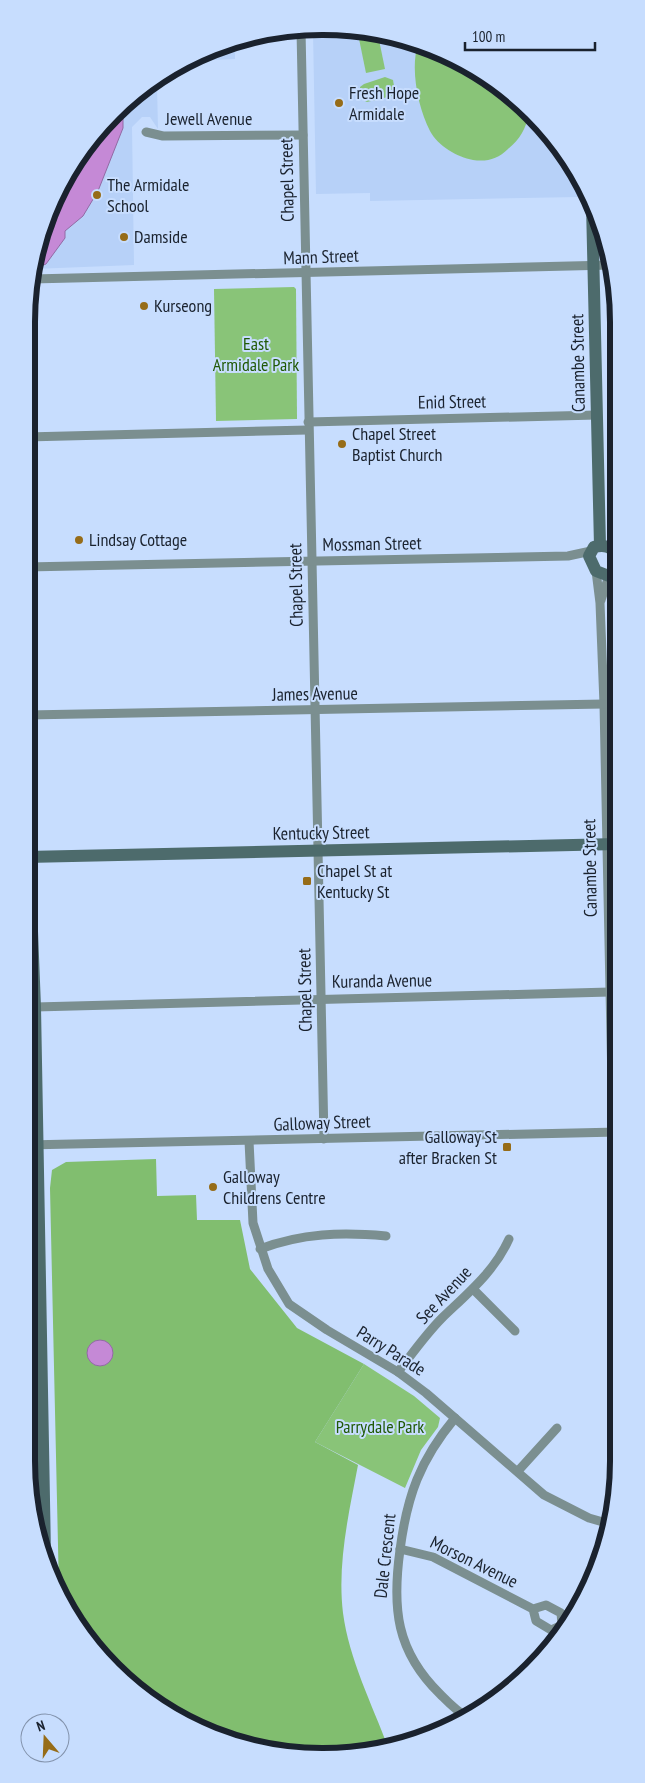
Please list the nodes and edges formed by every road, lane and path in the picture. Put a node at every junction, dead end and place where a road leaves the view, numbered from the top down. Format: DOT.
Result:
graph roads {
  1 [pos="301,36"];
  2 [pos="146,132"];
  3 [pos="303,135"];
  4 [pos="593,224"];
  5 [pos="604,265"];
  6 [pos="594,266"];
  7 [pos="305,274"];
  8 [pos="38,279"];
  9 [pos="597,415"];
  10 [pos="308,426"];
  11 [pos="35,437"];
  12 [pos="604,554"];
  13 [pos="311,562"];
  14 [pos="35,567"];
  15 [pos="610,567"];
  16 [pos="610,581"];
  17 [pos="600,603"];
  18 [pos="604,704"];
  19 [pos="315,711"];
  20 [pos="35,715"];
  21 [pos="610,809"];
  22 [pos="610,844"];
  23 [pos="318,851"];
  24 [pos="35,856"];
  25 [pos="610,992"];
  26 [pos="321,999"];
  27 [pos="35,1007"];
  28 [pos="610,1132"];
  29 [pos="324,1139"];
  30 [pos="249,1141"];
  31 [pos="35,1145"];
  32 [pos="386,1236"];
  33 [pos="509,1239"];
  34 [pos="260,1249"];
  35 [pos="35,1262"];
  36 [pos="473,1289"];
  37 [pos="515,1330"];
  38 [pos="398,1372"];
  39 [pos="456,1418"];
  40 [pos="556,1428"];
  41 [pos="518,1471"];
  42 [pos="603,1522"];
  43 [pos="44,1531"];
  44 [pos="400,1549"];
  45 [pos="533,1609"];
  46 [pos="460,1712"];
  1 -- 3 [label="street, Chapel Street"];
  2 -- 3 [label="street, Jewell Avenue"];
  3 -- 7 [label="street, Chapel Street"];
  4 -- 6 [label="street, Canambe Street"];
  5 -- 6 [label="street, Mann Street"];
  6 -- 7 [label="street, Mann Street"];
  6 -- 9 [label="street, Canambe Street"];
  7 -- 8 [label="street, Mann Street"];
  7 -- 10 [label="street, Chapel Street"];
  9 -- 10 [label="street, Enid Street"];
  9 -- 12 [label="street, Canambe Street"];
  10 -- 11 [label="street, Enid Street"];
  10 -- 13 [label="street, Chapel Street"];
  12 -- 13 [label="street, Mossman Street"];
  12 -- 15 [label="street"];
  12 -- 17 [label="street, Canambe Street"];
  13 -- 14 [label="street, Mossman Street"];
  13 -- 19 [label="street, Chapel Street"];
  16 -- 17 [label="street, Canambe Street"];
  17 -- 18 [label="street, Canambe Street"];
  18 -- 19 [label="street, James Avenue"];
  18 -- 21 [label="street, Canambe Street"];
  19 -- 20 [label="street, James Avenue"];
  19 -- 23 [label="street, Chapel Street"];
  22 -- 23 [label="street, Kentucky Street"];
  23 -- 24 [label="street, Kentucky Street"];
  23 -- 26 [label="street, Chapel Street"];
  25 -- 26 [label="street, Kuranda Avenue"];
  26 -- 27 [label="street, Kuranda Avenue"];
  26 -- 29 [label="street, Chapel Street"];
  28 -- 29 [label="street, Galloway Street"];
  29 -- 30 [label="street, Galloway Street"];
  30 -- 31 [label="street, Galloway Street"];
  30 -- 34 [label="street, Parry Parade"];
  32 -- 34 [label="street"];
  33 -- 36 [label="street, See Avenue"];
  34 -- 38 [label="street, Parry Parade"];
  35 -- 43 [label="street"];
  36 -- 37 [label="street"];
  36 -- 38 [label="street, See Avenue"];
  38 -- 39 [label="street, Parry Parade"];
  39 -- 41 [label="street, Parry Parade"];
  39 -- 44 [label="street, Dale Crescent"];
  40 -- 41 [label="street"];
  41 -- 42 [label="street, Parry Parade"];
  44 -- 45 [label="street, Morson Avenue"];
  44 -- 46 [label="street, Dale Crescent"];
}
